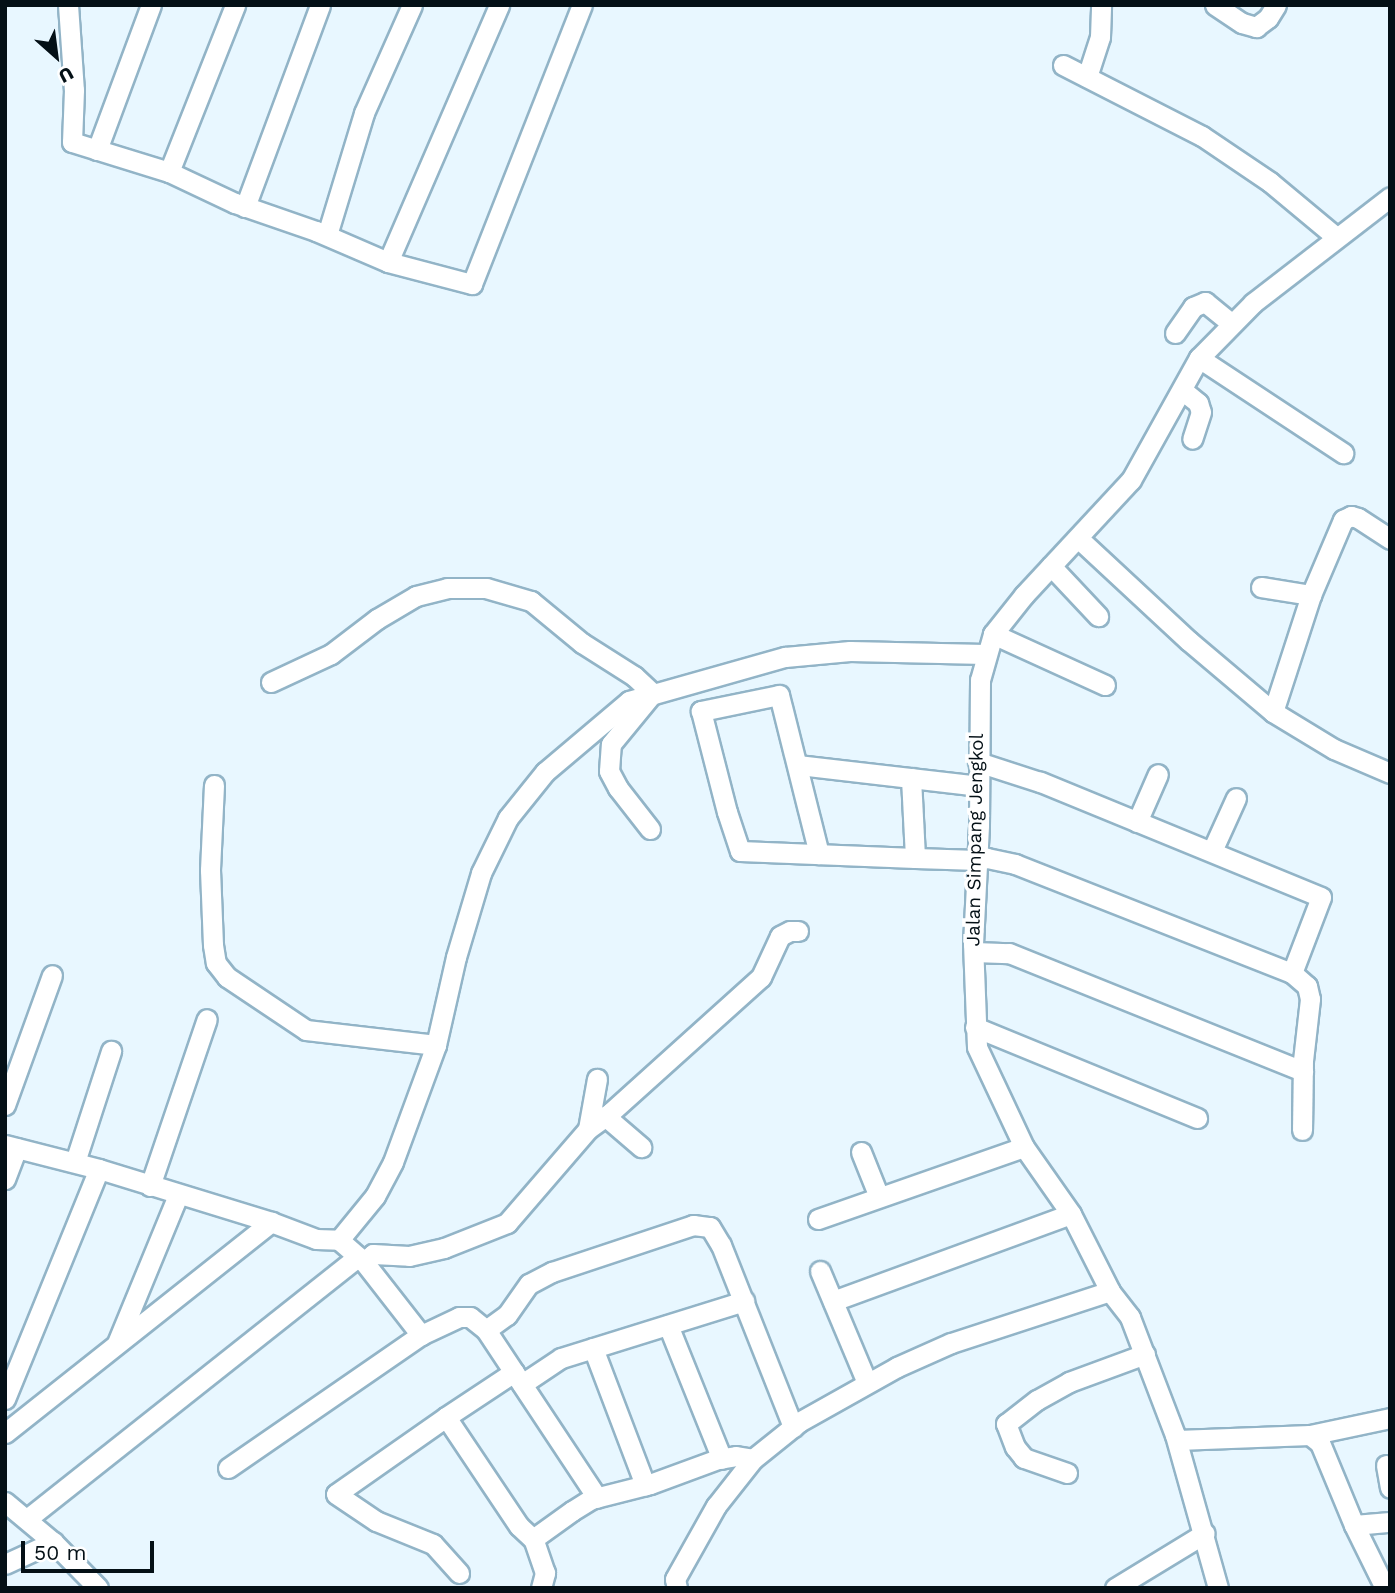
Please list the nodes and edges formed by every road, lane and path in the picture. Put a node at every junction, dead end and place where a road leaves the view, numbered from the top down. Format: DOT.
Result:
graph roads {
  1 [pos="68,5"];
  2 [pos="151,5"];
  3 [pos="235,5"];
  4 [pos="320,5"];
  5 [pos="412,5"];
  6 [pos="499,5"];
  7 [pos="582,5"];
  8 [pos="1101,5"];
  9 [pos="1215,5"];
  10 [pos="1276,5"];
  11 [pos="1063,65"];
  12 [pos="1087,76"];
  13 [pos="97,150"];
  14 [pos="169,172"];
  15 [pos="1390,197"];
  16 [pos="245,206"];
  17 [pos="327,235"];
  18 [pos="1336,237"];
  19 [pos="388,262"];
  20 [pos="1231,323"];
  21 [pos="1175,332"];
  22 [pos="1199,358"];
  23 [pos="1182,390"];
  24 [pos="1192,439"];
  25 [pos="1343,453"];
  26 [pos="1078,538"];
  27 [pos="1390,539"];
  28 [pos="1051,566"];
  29 [pos="1261,587"];
  30 [pos="1311,595"];
  31 [pos="1098,616"];
  32 [pos="993,634"];
  33 [pos="985,654"];
  34 [pos="271,682"];
  35 [pos="1105,685"];
  36 [pos="653,694"];
  37 [pos="1273,712"];
  38 [pos="978,762"];
  39 [pos="798,765"];
  40 [pos="1390,773"];
  41 [pos="1158,774"];
  42 [pos="911,778"];
  43 [pos="214,785"];
  44 [pos="979,786"];
  45 [pos="1236,798"];
  46 [pos="1138,822"];
  47 [pos="650,829"];
  48 [pos="1212,851"];
  49 [pos="819,854"];
  50 [pos="915,858"];
  51 [pos="978,860"];
  52 [pos="798,931"];
  53 [pos="974,952"];
  54 [pos="1292,972"];
  55 [pos="52,975"];
  56 [pos="207,1019"];
  57 [pos="975,1027"];
  58 [pos="436,1045"];
  59 [pos="111,1051"];
  60 [pos="1303,1072"];
  61 [pos="597,1079"];
  62 [pos="5,1105"];
  63 [pos="605,1116"];
  64 [pos="1197,1118"];
  65 [pos="587,1129"];
  66 [pos="1302,1130"];
  67 [pos="11,1146"];
  68 [pos="641,1146"];
  69 [pos="1024,1147"];
  70 [pos="861,1152"];
  71 [pos="75,1162"];
  72 [pos="99,1169"];
  73 [pos="5,1179"];
  74 [pos="150,1186"];
  75 [pos="178,1195"];
  76 [pos="879,1197"];
  77 [pos="1071,1213"];
  78 [pos="818,1219"];
  79 [pos="271,1222"];
  80 [pos="339,1240"];
  81 [pos="361,1260"];
  82 [pos="820,1270"];
  83 [pos="1110,1291"];
  84 [pos="744,1301"];
  85 [pos="833,1301"];
  86 [pos="668,1325"];
  87 [pos="486,1329"];
  88 [pos="421,1335"];
  89 [pos="117,1345"];
  90 [pos="593,1348"];
  91 [pos="1145,1354"];
  92 [pos="518,1378"];
  93 [pos="867,1383"];
  94 [pos="5,1399"];
  95 [pos="446,1417"];
  96 [pos="1390,1418"];
  97 [pos="793,1427"];
  98 [pos="5,1433"];
  99 [pos="1310,1435"];
  100 [pos="1177,1440"];
  101 [pos="722,1459"];
  102 [pos="753,1459"];
  103 [pos="1386,1465"];
  104 [pos="228,1468"];
  105 [pos="1067,1473"];
  106 [pos="645,1485"];
  107 [pos="1390,1488"];
  108 [pos="597,1498"];
  109 [pos="5,1502"];
  110 [pos="27,1519"];
  111 [pos="1390,1522"];
  112 [pos="1354,1525"];
  113 [pos="1205,1534"];
  114 [pos="533,1539"];
  115 [pos="53,1542"];
  116 [pos="5,1564"];
  117 [pos="460,1573"];
  118 [pos="673,1585"];
  119 [pos="98,1588"];
  120 [pos="541,1588"];
  121 [pos="1115,1588"];
  122 [pos="1218,1588"];
  123 [pos="1385,1588"];
  1 -- 13 [label="street"];
  2 -- 13 [label="street"];
  3 -- 14 [label="street"];
  4 -- 16 [label="street"];
  5 -- 17 [label="street"];
  6 -- 19 [label="street"];
  7 -- 19 [label="street"];
  8 -- 12 [label="street"];
  9 -- 10 [label="street"];
  11 -- 12 [label="street"];
  12 -- 18 [label="street"];
  13 -- 14 [label="street"];
  14 -- 16 [label="street"];
  15 -- 18 [label="street, Jalan Simpang Jengkol"];
  16 -- 17 [label="street"];
  17 -- 19 [label="street"];
  18 -- 20 [label="street, Jalan Simpang Jengkol"];
  20 -- 21 [label="street"];
  20 -- 22 [label="street, Jalan Simpang Jengkol"];
  22 -- 23 [label="street, Jalan Simpang Jengkol"];
  22 -- 25 [label="street"];
  23 -- 24 [label="street"];
  23 -- 26 [label="street, Jalan Simpang Jengkol"];
  26 -- 28 [label="street, Jalan Simpang Jengkol"];
  26 -- 37 [label="street"];
  27 -- 30 [label="street"];
  28 -- 31 [label="street"];
  28 -- 32 [label="street, Jalan Simpang Jengkol"];
  29 -- 30 [label="street"];
  30 -- 37 [label="street"];
  32 -- 33 [label="street, Jalan Simpang Jengkol"];
  32 -- 35 [label="street"];
  33 -- 36 [label="street"];
  33 -- 38 [label="street, Jalan Simpang Jengkol"];
  34 -- 36 [label="street"];
  36 -- 47 [label="street"];
  36 -- 58 [label="street"];
  37 -- 40 [label="street"];
  38 -- 44 [label="street, Jalan Simpang Jengkol"];
  38 -- 46 [label="street"];
  39 -- 42 [label="street"];
  39 -- 49 [label="street"];
  39 -- 49 [label="street"];
  41 -- 46 [label="street"];
  42 -- 44 [label="street"];
  42 -- 50 [label="street"];
  43 -- 58 [label="street"];
  44 -- 51 [label="street, Jalan Simpang Jengkol"];
  45 -- 48 [label="street"];
  46 -- 48 [label="street"];
  48 -- 54 [label="street"];
  49 -- 50 [label="street"];
  50 -- 51 [label="street"];
  51 -- 53 [label="street, Jalan Simpang Jengkol"];
  51 -- 54 [label="street"];
  52 -- 63 [label="street"];
  53 -- 57 [label="street, Jalan Simpang Jengkol"];
  53 -- 60 [label="street"];
  54 -- 60 [label="street"];
  55 -- 62 [label="street"];
  56 -- 74 [label="street"];
  57 -- 64 [label="street"];
  57 -- 69 [label="street, Jalan Simpang Jengkol"];
  58 -- 80 [label="street"];
  59 -- 71 [label="street"];
  60 -- 66 [label="street"];
  61 -- 65 [label="street"];
  63 -- 65 [label="street"];
  63 -- 68 [label="street"];
  65 -- 81 [label="street"];
  67 -- 71 [label="street"];
  67 -- 73 [label="street"];
  69 -- 76 [label="street"];
  69 -- 77 [label="street, Jalan Simpang Jengkol"];
  70 -- 76 [label="street"];
  71 -- 72 [label="street"];
  72 -- 74 [label="street"];
  72 -- 94 [label="street"];
  74 -- 75 [label="street"];
  75 -- 79 [label="street"];
  75 -- 89 [label="street"];
  76 -- 78 [label="street"];
  77 -- 83 [label="street, Jalan Simpang Jengkol"];
  77 -- 85 [label="street"];
  79 -- 80 [label="street"];
  79 -- 89 [label="street"];
  80 -- 81 [label="street"];
  81 -- 88 [label="street"];
  81 -- 110 [label="street"];
  82 -- 85 [label="street"];
  83 -- 91 [label="street, Jalan Simpang Jengkol"];
  83 -- 93 [label="street"];
  84 -- 86 [label="street"];
  84 -- 87 [label="street"];
  84 -- 97 [label="street"];
  85 -- 93 [label="street"];
  86 -- 90 [label="street"];
  86 -- 101 [label="street"];
  87 -- 88 [label="street"];
  87 -- 92 [label="street"];
  88 -- 104 [label="street"];
  89 -- 98 [label="street"];
  90 -- 92 [label="street"];
  90 -- 106 [label="street"];
  91 -- 100 [label="street, Jalan Simpang Jengkol"];
  91 -- 105 [label="street"];
  92 -- 95 [label="street"];
  92 -- 108 [label="street"];
  93 -- 97 [label="street"];
  95 -- 114 [label="street"];
  95 -- 117 [label="street"];
  96 -- 99 [label="street"];
  97 -- 102 [label="street"];
  99 -- 100 [label="street"];
  99 -- 112 [label="street"];
  100 -- 113 [label="street, Jalan Simpang Jengkol"];
  101 -- 102 [label="street"];
  101 -- 106 [label="street"];
  102 -- 118 [label="street"];
  103 -- 107 [label="street"];
  106 -- 108 [label="street"];
  108 -- 114 [label="street"];
  109 -- 110 [label="street"];
  110 -- 115 [label="street"];
  111 -- 112 [label="street"];
  112 -- 123 [label="street"];
  113 -- 121 [label="street"];
  113 -- 122 [label="street, Jalan Simpang Jengkol"];
  114 -- 120 [label="street"];
  115 -- 116 [label="street"];
  115 -- 119 [label="street"];
}
